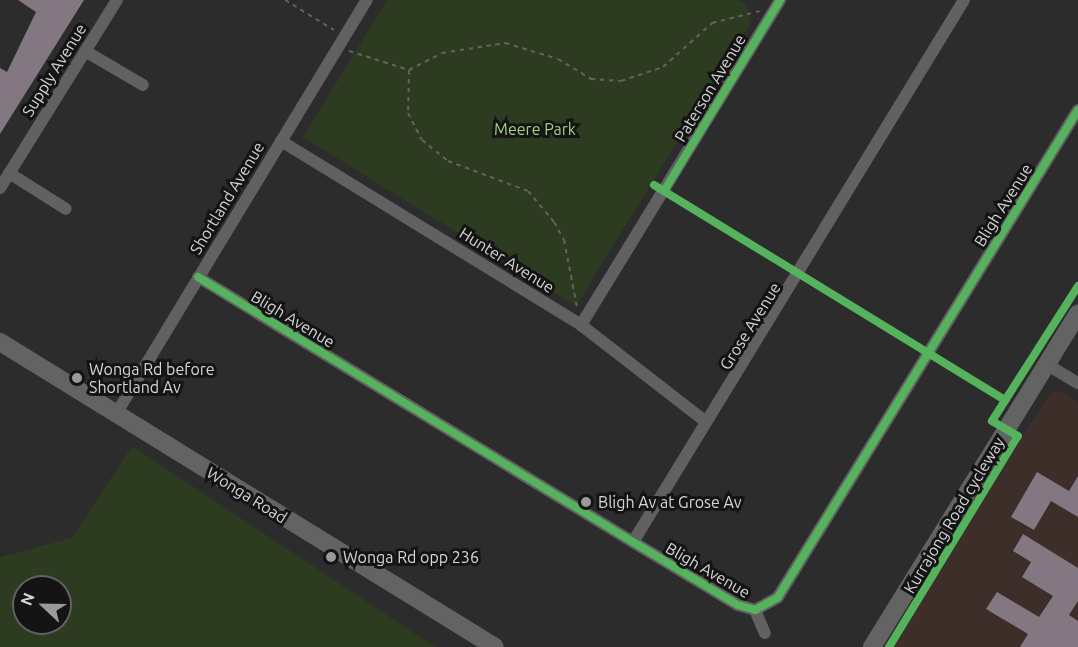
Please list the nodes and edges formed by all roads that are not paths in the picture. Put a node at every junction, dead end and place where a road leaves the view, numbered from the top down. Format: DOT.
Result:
graph roads {
  1 [pos="117,0"];
  2 [pos="367,0"];
  3 [pos="964,0"];
  4 [pos="774,2"];
  5 [pos="85,51"];
  6 [pos="143,85"];
  7 [pos="1078,110"];
  8 [pos="281,141"];
  9 [pos="9,173"];
  10 [pos="0,188"];
  11 [pos="66,209"];
  12 [pos="198,277"];
  13 [pos="1078,313"];
  14 [pos="581,325"];
  15 [pos="0,342"];
  16 [pos="1046,364"];
  17 [pos="1078,383"];
  18 [pos="116,414"];
  19 [pos="706,422"];
  20 [pos="633,542"];
  21 [pos="755,610"];
  22 [pos="765,633"];
  23 [pos="495,647"];
  24 [pos="872,647"];
  1 -- 5 [label="street, Supply Avenue"];
  2 -- 8 [label="street, Shortland Avenue"];
  3 -- 19 [label="street, Grose Avenue"];
  4 -- 14 [label="street, Paterson Avenue"];
  5 -- 6 [label="street"];
  5 -- 9 [label="street, Supply Avenue"];
  7 -- 21 [label="street, Bligh Avenue"];
  8 -- 12 [label="street, Shortland Avenue"];
  8 -- 14 [label="street, Hunter Avenue"];
  9 -- 10 [label="street, Supply Avenue"];
  9 -- 11 [label="street"];
  12 -- 18 [label="street, Shortland Avenue"];
  12 -- 20 [label="street, Bligh Avenue"];
  13 -- 16 [label="street"];
  14 -- 19 [label="street, Hunter Avenue"];
  15 -- 18 [label="street, Wonga Road"];
  16 -- 17 [label="street"];
  16 -- 24 [label="street"];
  18 -- 23 [label="street, Wonga Road"];
  19 -- 20 [label="street, Grose Avenue"];
  20 -- 21 [label="street, Bligh Avenue"];
  21 -- 22 [label="street, Bligh Avenue"];
}
